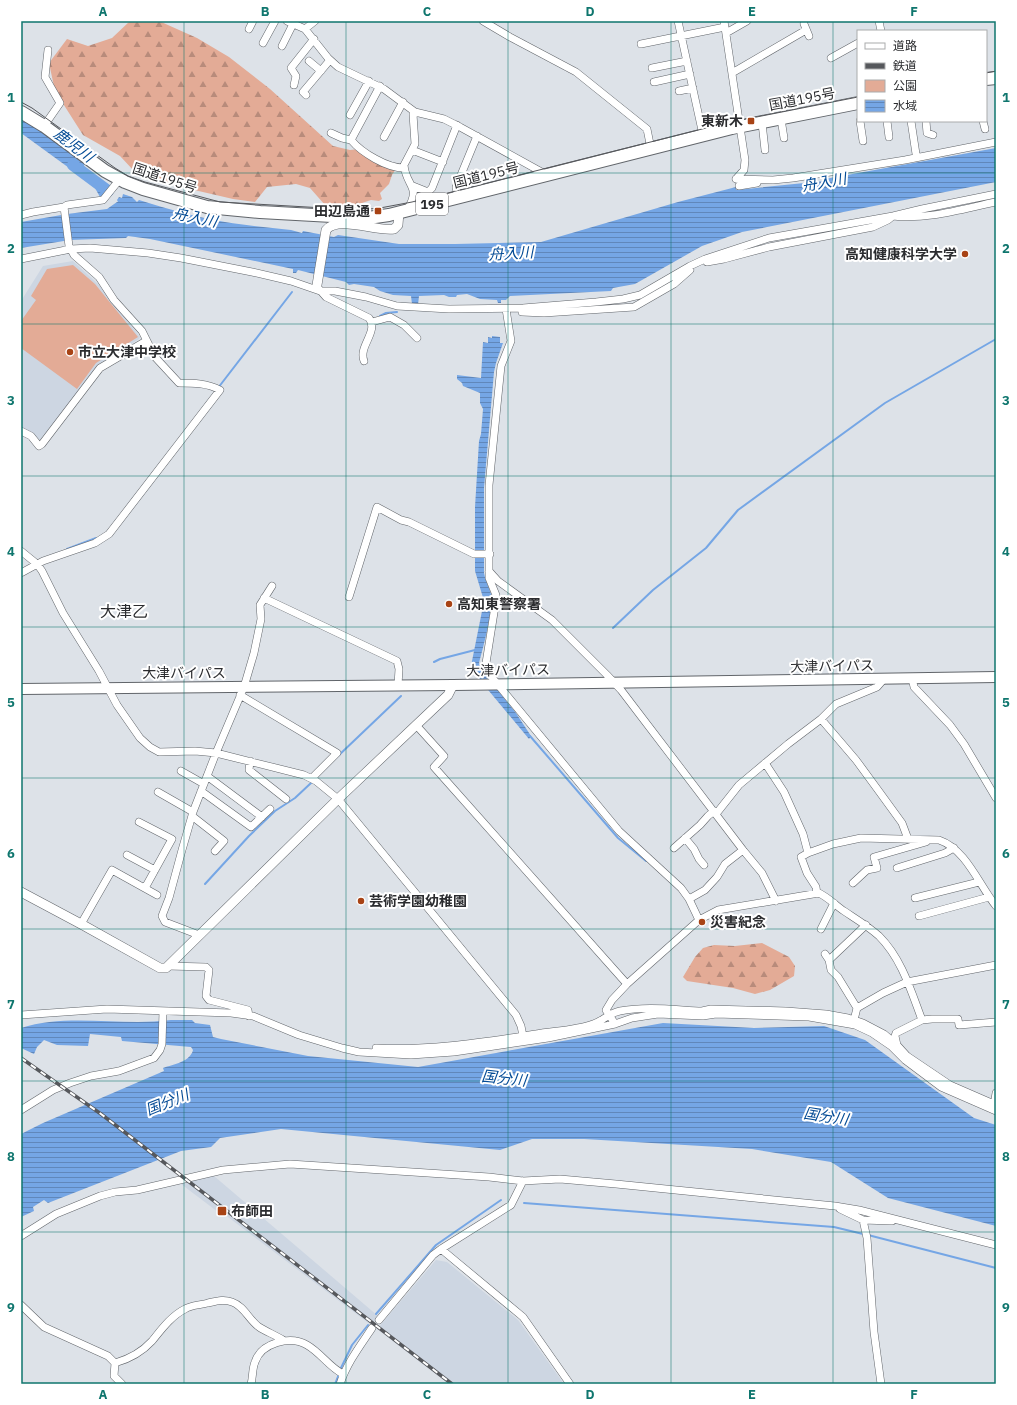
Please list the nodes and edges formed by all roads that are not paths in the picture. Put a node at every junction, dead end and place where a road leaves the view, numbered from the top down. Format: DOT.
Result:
graph roads {
  1 [pos="253,21"];
  2 [pos="275,21"];
  3 [pos="315,21"];
  4 [pos="483,21"];
  5 [pos="678,21"];
  6 [pos="747,21"];
  7 [pos="290,22"];
  8 [pos="725,27"];
  9 [pos="249,29"];
  10 [pos="305,29"];
  11 [pos="806,30"];
  12 [pos="682,35"];
  13 [pos="314,39"];
  14 [pos="263,43"];
  15 [pos="641,44"];
  16 [pos="857,44"];
  17 [pos="282,46"];
  18 [pos="48,50"];
  19 [pos="831,58"];
  20 [pos="330,60"];
  21 [pos="309,61"];
  22 [pos="687,61"];
  23 [pos="652,68"];
  24 [pos="321,71"];
  25 [pos="732,73"];
  26 [pos="690,74"];
  27 [pos="369,81"];
  28 [pos="654,82"];
  29 [pos="294,85"];
  30 [pos="380,86"];
  31 [pos="693,88"];
  32 [pos="679,91"];
  33 [pos="306,96"];
  34 [pos="403,102"];
  35 [pos="857,103"];
  36 [pos="21,112"];
  37 [pos="415,112"];
  38 [pos="350,115"];
  39 [pos="782,119"];
  40 [pos="860,122"];
  41 [pos="886,122"];
  42 [pos="911,122"];
  43 [pos="926,122"];
  44 [pos="983,122"];
  45 [pos="762,123"];
  46 [pos="457,125"];
  47 [pos="44,126"];
  48 [pos="740,127"];
  49 [pos="985,129"];
  50 [pos="331,133"];
  51 [pos="703,135"];
  52 [pos="933,135"];
  53 [pos="384,136"];
  54 [pos="477,136"];
  55 [pos="889,137"];
  56 [pos="784,138"];
  57 [pos="351,140"];
  58 [pos="863,141"];
  59 [pos="996,142"];
  60 [pos="651,148"];
  61 [pos="412,150"];
  62 [pos="765,150"];
  63 [pos="916,154"];
  64 [pos="443,162"];
  65 [pos="404,168"];
  66 [pos="547,175"];
  67 [pos="120,179"];
  68 [pos="773,180"];
  69 [pos="413,186"];
  70 [pos="739,186"];
  71 [pos="430,191"];
  72 [pos="996,194"];
  73 [pos="458,197"];
  74 [pos="996,202"];
  75 [pos="434,203"];
  76 [pos="65,208"];
  77 [pos="403,211"];
  78 [pos="21,215"];
  79 [pos="893,216"];
  80 [pos="70,247"];
  81 [pos="21,259"];
  82 [pos="318,288"];
  83 [pos="506,309"];
  84 [pos="372,322"];
  85 [pos="417,338"];
  86 [pos="146,341"];
  87 [pos="364,361"];
  88 [pos="21,431"];
  89 [pos="21,551"];
  90 [pos="487,554"];
  91 [pos="37,564"];
  92 [pos="490,571"];
  93 [pos="21,573"];
  94 [pos="272,586"];
  95 [pos="349,597"];
  96 [pos="264,598"];
  97 [pos="996,677"];
  98 [pos="912,678"];
  99 [pos="884,679"];
  100 [pos="613,682"];
  101 [pos="497,684"];
  102 [pos="398,685"];
  103 [pos="453,685"];
  104 [pos="108,688"];
  105 [pos="21,689"];
  106 [pos="242,691"];
  107 [pos="821,719"];
  108 [pos="416,725"];
  109 [pos="216,753"];
  110 [pos="250,761"];
  111 [pos="765,763"];
  112 [pos="180,771"];
  113 [pos="207,776"];
  114 [pos="312,778"];
  115 [pos="202,788"];
  116 [pos="158,792"];
  117 [pos="996,798"];
  118 [pos="286,799"];
  119 [pos="338,799"];
  120 [pos="270,809"];
  121 [pos="715,812"];
  122 [pos="193,814"];
  123 [pos="262,817"];
  124 [pos="140,822"];
  125 [pos="685,838"];
  126 [pos="908,839"];
  127 [pos="928,841"];
  128 [pos="674,848"];
  129 [pos="954,848"];
  130 [pos="743,850"];
  131 [pos="215,851"];
  132 [pos="808,853"];
  133 [pos="127,855"];
  134 [pos="704,865"];
  135 [pos="897,868"];
  136 [pos="155,870"];
  137 [pos="979,882"];
  138 [pos="853,883"];
  139 [pos="145,888"];
  140 [pos="21,892"];
  141 [pos="817,894"];
  142 [pos="157,895"];
  143 [pos="988,897"];
  144 [pos="915,898"];
  145 [pos="689,899"];
  146 [pos="776,901"];
  147 [pos="834,903"];
  148 [pos="996,906"];
  149 [pos="920,916"];
  150 [pos="698,920"];
  151 [pos="81,924"];
  152 [pos="866,925"];
  153 [pos="821,929"];
  154 [pos="199,936"];
  155 [pos="168,966"];
  156 [pos="996,966"];
  157 [pos="907,982"];
  158 [pos="627,984"];
  159 [pos="857,1008"];
  160 [pos="21,1014"];
  161 [pos="163,1014"];
  162 [pos="609,1014"];
  163 [pos="249,1016"];
  164 [pos="854,1020"];
  165 [pos="922,1020"];
  166 [pos="996,1022"];
  167 [pos="614,1024"];
  168 [pos="523,1036"];
  169 [pos="897,1045"];
  170 [pos="332,1046"];
  171 [pos="996,1093"];
  172 [pos="995,1107"];
  173 [pos="21,1110"];
  174 [pos="523,1181"];
  175 [pos="835,1206"];
  176 [pos="906,1222"];
  177 [pos="864,1223"];
  178 [pos="21,1236"];
  179 [pos="996,1245"];
  180 [pos="441,1248"];
  181 [pos="21,1305"];
  182 [pos="379,1320"];
  183 [pos="372,1328"];
  184 [pos="283,1340"];
  185 [pos="115,1363"];
  186 [pos="340,1373"];
  187 [pos="122,1384"];
  188 [pos="251,1384"];
  189 [pos="340,1384"];
  190 [pos="570,1384"];
  191 [pos="882,1384"];
  1 -- 9 [label="street"];
  2 -- 14 [label="street"];
  3 -- 10 [label="street"];
  4 -- 60 [label="street"];
  5 -- 12 [label="street"];
  6 -- 8 [label="street"];
  7 -- 10 [label="street"];
  7 -- 17 [label="street"];
  8 -- 12 [label="street"];
  8 -- 25 [label="street"];
  10 -- 13 [label="street"];
  11 -- 25 [label="street"];
  12 -- 15 [label="street"];
  12 -- 22 [label="street"];
  13 -- 20 [label="street"];
  13 -- 29 [label="street"];
  16 -- 19 [label="street"];
  18 -- 47 [label="street"];
  20 -- 24 [label="street"];
  20 -- 27 [label="street"];
  21 -- 24 [label="street"];
  22 -- 23 [label="street"];
  22 -- 26 [label="street"];
  24 -- 33 [label="street"];
  25 -- 48 [label="street"];
  26 -- 28 [label="street"];
  26 -- 31 [label="street"];
  27 -- 30 [label="street"];
  27 -- 38 [label="street"];
  30 -- 34 [label="street"];
  30 -- 57 [label="street"];
  31 -- 32 [label="street"];
  31 -- 51 [label="street"];
  34 -- 37 [label="street"];
  34 -- 53 [label="street"];
  35 -- 39 [label="highway, 国道195号 / 195"];
  36 -- 47 [label="highway, 国道195号 / 195"];
  37 -- 46 [label="street"];
  37 -- 61 [label="street"];
  39 -- 45 [label="highway, 国道195号 / 195"];
  39 -- 56 [label="street"];
  40 -- 58 [label="street"];
  41 -- 55 [label="street"];
  42 -- 63 [label="street"];
  43 -- 52 [label="street"];
  44 -- 49 [label="street"];
  45 -- 48 [label="highway, 国道195号 / 195"];
  45 -- 62 [label="street"];
  46 -- 54 [label="street"];
  46 -- 64 [label="street"];
  47 -- 67 [label="highway, 国道195号 / 195"];
  48 -- 51 [label="highway, 国道195号 / 195"];
  48 -- 68 [label="street"];
  50 -- 57 [label="street"];
  51 -- 60 [label="highway, 国道195号 / 195"];
  54 -- 66 [label="street"];
  54 -- 73 [label="street"];
  57 -- 65 [label="street"];
  59 -- 68 [label="street"];
  60 -- 66 [label="highway, 国道195号 / 195"];
  61 -- 64 [label="street"];
  61 -- 65 [label="street"];
  64 -- 71 [label="street"];
  65 -- 69 [label="street"];
  66 -- 73 [label="highway, 国道195号 / 195"];
  67 -- 76 [label="street"];
  67 -- 77 [label="highway, 国道195号 / 195"];
  68 -- 70 [label="street"];
  69 -- 71 [label="street"];
  69 -- 77 [label="street"];
  71 -- 75 [label="street"];
  72 -- 79 [label="street"];
  73 -- 75 [label="highway, 国道195号 / 195"];
  74 -- 79 [label="street"];
  75 -- 77 [label="highway, 国道195号 / 195"];
  76 -- 78 [label="street"];
  76 -- 80 [label="street"];
  77 -- 82 [label="street"];
  79 -- 83 [label="street"];
  80 -- 81 [label="street"];
  80 -- 82 [label="street"];
  80 -- 86 [label="street"];
  82 -- 83 [label="street"];
  82 -- 84 [label="street"];
  83 -- 90 [label="street"];
  84 -- 85 [label="street"];
  84 -- 87 [label="street"];
  86 -- 88 [label="street"];
  86 -- 91 [label="street"];
  89 -- 91 [label="street"];
  90 -- 92 [label="street"];
  90 -- 95 [label="street"];
  91 -- 93 [label="street"];
  91 -- 104 [label="street"];
  92 -- 100 [label="street"];
  92 -- 101 [label="street"];
  94 -- 96 [label="street"];
  96 -- 102 [label="street"];
  96 -- 106 [label="street"];
  97 -- 98 [label="main road, 大津バイパス"];
  98 -- 99 [label="main road, 大津バイパス"];
  98 -- 117 [label="street"];
  99 -- 100 [label="main road, 大津バイパス"];
  99 -- 107 [label="street"];
  100 -- 101 [label="main road, 大津バイパス"];
  100 -- 121 [label="street"];
  101 -- 103 [label="main road, 大津バイパス"];
  101 -- 145 [label="street"];
  102 -- 103 [label="main road, 大津バイパス"];
  102 -- 106 [label="main road, 大津バイパス"];
  103 -- 108 [label="street"];
  104 -- 105 [label="main road, 大津バイパス"];
  104 -- 106 [label="main road, 大津バイパス"];
  104 -- 109 [label="street"];
  106 -- 109 [label="street"];
  106 -- 114 [label="street"];
  107 -- 111 [label="street"];
  107 -- 126 [label="street"];
  108 -- 119 [label="street"];
  108 -- 158 [label="street"];
  109 -- 110 [label="street"];
  109 -- 113 [label="street"];
  110 -- 114 [label="street"];
  110 -- 118 [label="street"];
  111 -- 121 [label="street"];
  111 -- 132 [label="street"];
  112 -- 115 [label="street"];
  113 -- 115 [label="street"];
  113 -- 123 [label="street"];
  114 -- 119 [label="street"];
  115 -- 122 [label="street"];
  115 -- 123 [label="street"];
  116 -- 122 [label="street"];
  119 -- 154 [label="street"];
  119 -- 168 [label="street"];
  120 -- 123 [label="street"];
  121 -- 125 [label="street"];
  121 -- 130 [label="street"];
  122 -- 131 [label="street"];
  122 -- 154 [label="street"];
  124 -- 136 [label="street"];
  125 -- 128 [label="street"];
  125 -- 134 [label="street"];
  126 -- 127 [label="street"];
  126 -- 132 [label="street"];
  127 -- 129 [label="street"];
  127 -- 138 [label="street"];
  129 -- 135 [label="street"];
  129 -- 137 [label="street"];
  130 -- 145 [label="street"];
  130 -- 146 [label="street"];
  132 -- 141 [label="street"];
  133 -- 136 [label="street"];
  136 -- 139 [label="street"];
  137 -- 143 [label="street"];
  137 -- 144 [label="street"];
  139 -- 142 [label="street"];
  139 -- 151 [label="street"];
  140 -- 151 [label="street"];
  141 -- 146 [label="street"];
  141 -- 147 [label="street"];
  143 -- 148 [label="street"];
  143 -- 149 [label="street"];
  145 -- 150 [label="street"];
  146 -- 150 [label="street"];
  147 -- 152 [label="street"];
  147 -- 153 [label="street"];
  150 -- 158 [label="street"];
  151 -- 155 [label="street"];
  152 -- 157 [label="street"];
  152 -- 159 [label="street"];
  154 -- 155 [label="street"];
  155 -- 163 [label="street"];
  156 -- 157 [label="street"];
  157 -- 159 [label="street"];
  157 -- 165 [label="street"];
  158 -- 162 [label="street"];
  159 -- 164 [label="street"];
  160 -- 161 [label="street"];
  161 -- 163 [label="street"];
  161 -- 173 [label="street"];
  162 -- 164 [label="street"];
  162 -- 167 [label="street"];
  162 -- 168 [label="street"];
  163 -- 170 [label="street"];
  164 -- 169 [label="street"];
  165 -- 166 [label="street"];
  165 -- 169 [label="street"];
  167 -- 170 [label="street"];
  167 -- 172 [label="street"];
  168 -- 170 [label="street"];
  169 -- 172 [label="street"];
  171 -- 172 [label="street"];
  174 -- 175 [label="street"];
  174 -- 178 [label="street"];
  174 -- 180 [label="street"];
  175 -- 176 [label="street"];
  175 -- 177 [label="street"];
  176 -- 177 [label="street"];
  176 -- 179 [label="street"];
  177 -- 191 [label="street"];
  180 -- 182 [label="street"];
  180 -- 190 [label="street"];
  181 -- 185 [label="street"];
  183 -- 186 [label="street"];
  184 -- 185 [label="street"];
  184 -- 186 [label="street"];
  184 -- 188 [label="street"];
  185 -- 187 [label="street"];
  186 -- 189 [label="street"];
}
